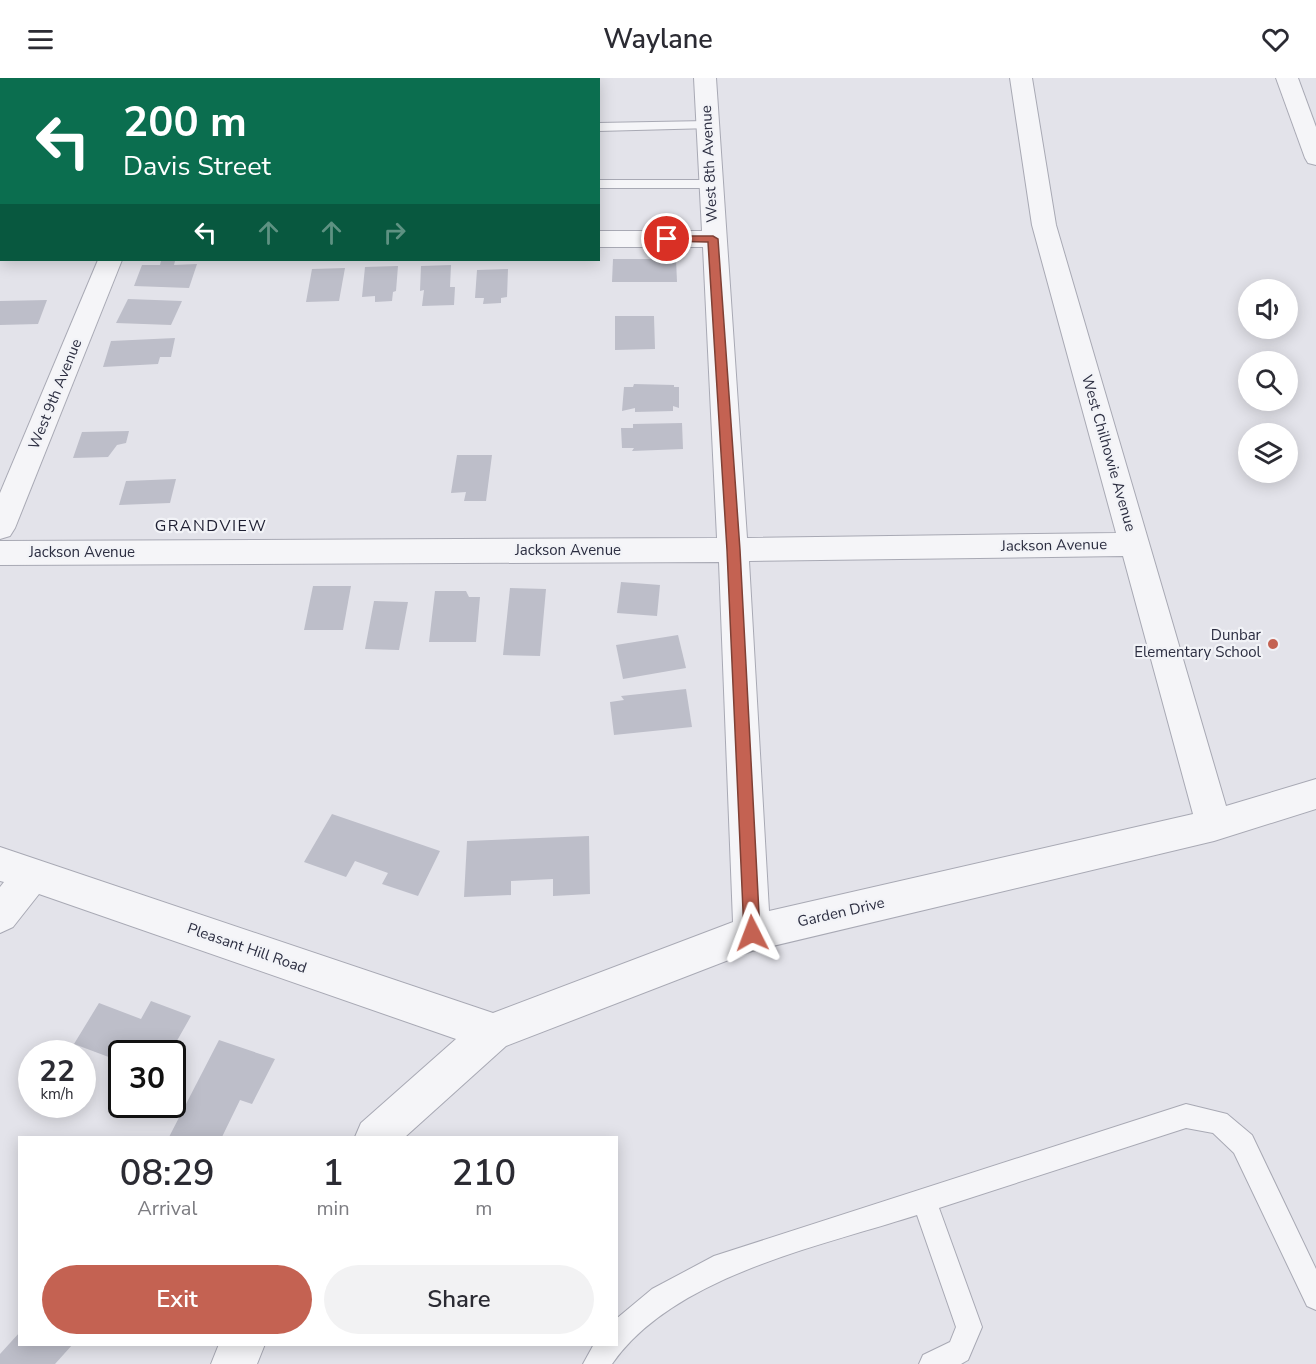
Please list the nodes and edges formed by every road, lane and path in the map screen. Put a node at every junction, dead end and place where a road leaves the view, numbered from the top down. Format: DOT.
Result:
graph roads {
  1 [pos="705,78"];
  2 [pos="1021,78"];
  3 [pos="1287,78"];
  4 [pos="707,125"];
  5 [pos="600,127"];
  6 [pos="1316,158"];
  7 [pos="600,184"];
  8 [pos="709,184"];
  9 [pos="600,239"];
  10 [pos="713,239"];
  11 [pos="110,261"];
  12 [pos="0,528"];
  13 [pos="1135,543"];
  14 [pos="733,550"];
  15 [pos="0,553"];
  16 [pos="1316,794"];
  17 [pos="1214,825"];
  18 [pos="16,869"];
  19 [pos="0,915"];
  20 [pos="752,933"];
  21 [pos="493,1032"];
  22 [pos="376,1136"];
  23 [pos="924,1200"];
  24 [pos="1316,1297"];
  25 [pos="618,1335"];
  26 [pos="242,1346"];
  27 [pos="609,1346"];
  28 [pos="232,1364"];
  29 [pos="596,1364"];
  30 [pos="932,1364"];
  1 -- 4 [label="street, West 8th Avenue"];
  2 -- 13 [label="street, West Chilhowie Avenue"];
  3 -- 6 [label="street"];
  4 -- 5 [label="lane"];
  4 -- 8 [label="street, West 8th Avenue"];
  7 -- 8 [label="lane"];
  8 -- 10 [label="street, West 8th Avenue"];
  9 -- 10 [label="street"];
  10 -- 14 [label="street, West 8th Avenue"];
  11 -- 12 [label="street, West 9th Avenue"];
  13 -- 14 [label="street, Jackson Avenue"];
  13 -- 17 [label="street, West Chilhowie Avenue"];
  14 -- 15 [label="street, Jackson Avenue"];
  14 -- 20 [label="street, West 8th Avenue"];
  16 -- 17 [label="street, Garden Drive"];
  17 -- 20 [label="street, Garden Drive"];
  18 -- 19 [label="street"];
  18 -- 21 [label="street, Pleasant Hill Road"];
  20 -- 21 [label="street, Garden Drive"];
  21 -- 22 [label="street, Garden Drive"];
  23 -- 24 [label="lane"];
  23 -- 25 [label="lane"];
  23 -- 30 [label="lane"];
  26 -- 28 [label="street"];
  27 -- 29 [label="lane"];
}
